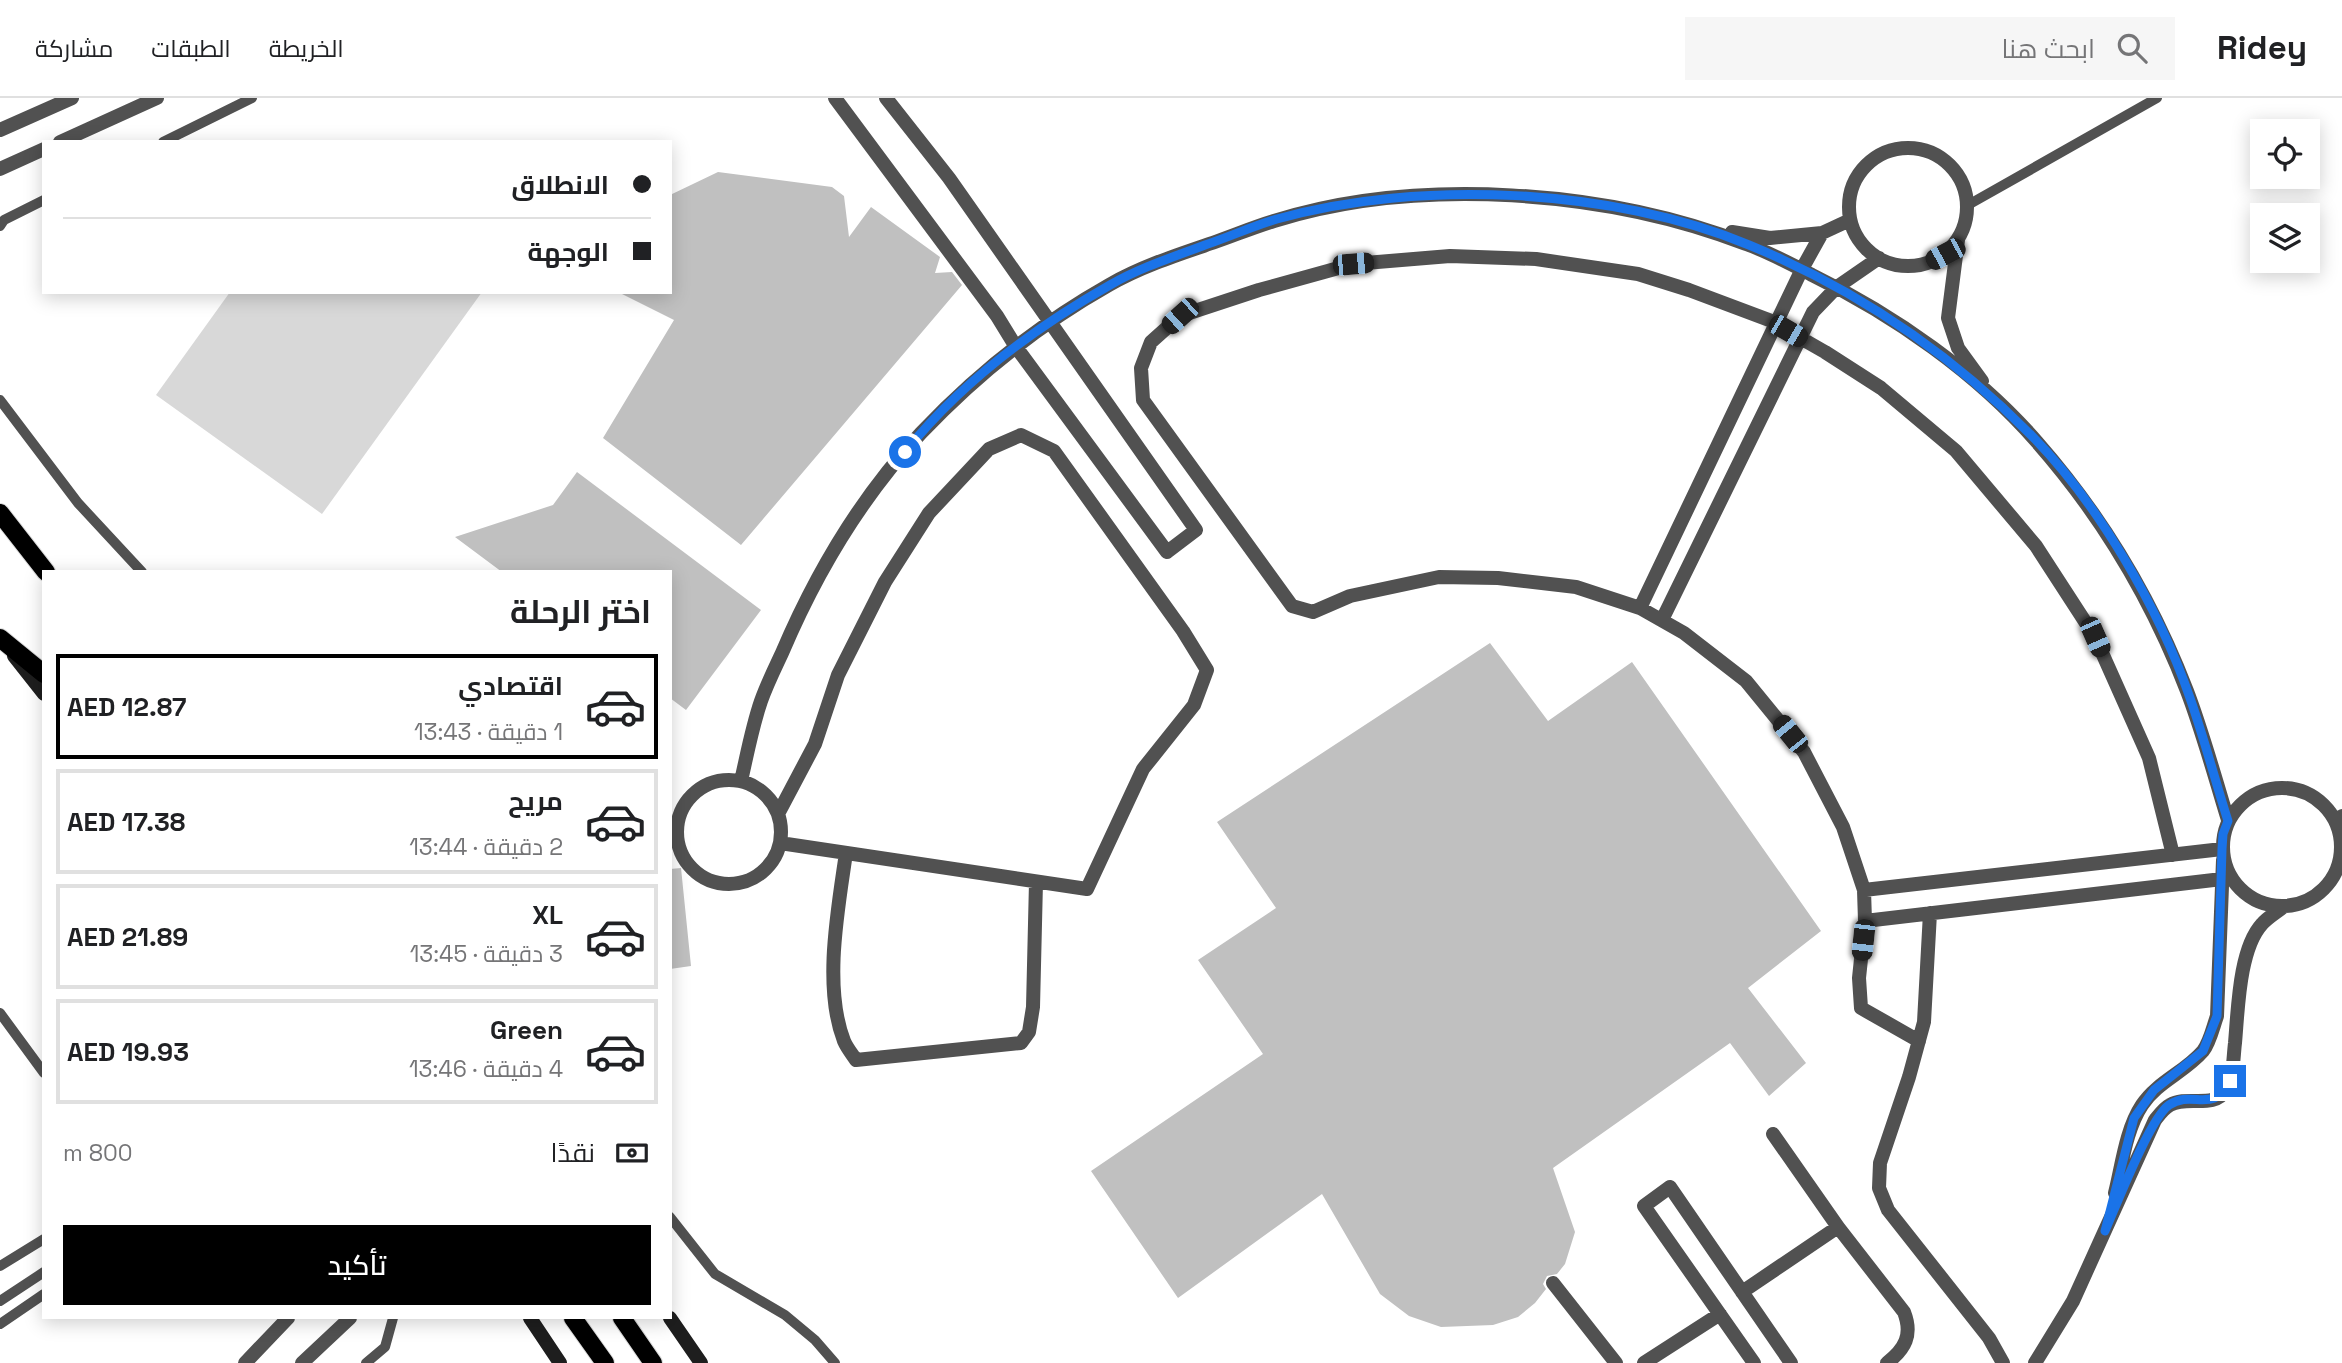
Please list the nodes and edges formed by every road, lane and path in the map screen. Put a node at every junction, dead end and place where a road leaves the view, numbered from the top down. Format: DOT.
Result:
graph roads {
  1 [pos="158,98"];
  2 [pos="252,98"];
  3 [pos="835,98"];
  4 [pos="886,98"];
  5 [pos="2157,98"];
  6 [pos="64,100"];
  7 [pos="0,130"];
  8 [pos="65,140"];
  9 [pos="167,140"];
  10 [pos="42,150"];
  11 [pos="0,169"];
  12 [pos="42,201"];
  13 [pos="1968,205"];
  14 [pos="1850,220"];
  15 [pos="0,226"];
  16 [pos="1690,226"];
  17 [pos="1822,233"];
  18 [pos="1958,240"];
  19 [pos="1879,258"];
  20 [pos="1801,269"];
  21 [pos="1837,286"];
  22 [pos="1052,321"];
  23 [pos="1775,324"];
  24 [pos="1801,338"];
  25 [pos="1016,347"];
  26 [pos="0,400"];
  27 [pos="1994,400"];
  28 [pos="0,513"];
  29 [pos="44,570"];
  30 [pos="140,570"];
  31 [pos="1640,608"];
  32 [pos="1661,621"];
  33 [pos="1,640"];
  34 [pos="42,672"];
  35 [pos="42,691"];
  36 [pos="741,781"];
  37 [pos="778,814"];
  38 [pos="2338,816"];
  39 [pos="2228,821"];
  40 [pos="780,844"];
  41 [pos="846,853"];
  42 [pos="2173,855"];
  43 [pos="2222,855"];
  44 [pos="2222,879"];
  45 [pos="1036,882"];
  46 [pos="1864,890"];
  47 [pos="2283,907"];
  48 [pos="1930,913"];
  49 [pos="1865,921"];
  50 [pos="0,1013"];
  51 [pos="1919,1041"];
  52 [pos="42,1070"];
  53 [pos="1773,1134"];
  54 [pos="672,1219"];
  55 [pos="1838,1227"];
  56 [pos="2105,1231"];
  57 [pos="42,1239"];
  58 [pos="0,1266"];
  59 [pos="42,1273"];
  60 [pos="1553,1283"];
  61 [pos="1742,1292"];
  62 [pos="42,1295"];
  63 [pos="0,1301"];
  64 [pos="1720,1314"];
  65 [pos="349,1319"];
  66 [pos="393,1319"];
  67 [pos="531,1319"];
  68 [pos="574,1319"];
  69 [pos="623,1319"];
  70 [pos="671,1319"];
  71 [pos="287,1320"];
  72 [pos="0,1324"];
  73 [pos="245,1363"];
  74 [pos="302,1363"];
  75 [pos="366,1363"];
  76 [pos="560,1363"];
  77 [pos="605,1363"];
  78 [pos="653,1363"];
  79 [pos="701,1363"];
  80 [pos="835,1363"];
  81 [pos="1616,1363"];
  82 [pos="1644,1363"];
  83 [pos="1754,1363"];
  84 [pos="1791,1363"];
  85 [pos="1887,1363"];
  86 [pos="2003,1363"];
  87 [pos="2035,1363"];
  1 -- 8 [label="street"];
  2 -- 9 [label="lane"];
  3 -- 25 [label="street"];
  4 -- 22 [label="street"];
  5 -- 13 [label="lane"];
  6 -- 7 [label="street"];
  10 -- 11 [label="street"];
  12 -- 15 [label="lane"];
  13 -- 14 [label="street"];
  13 -- 18 [label="street"];
  14 -- 17 [label="street"];
  14 -- 19 [label="street"];
  16 -- 17 [label="street"];
  16 -- 20 [label="street"];
  16 -- 22 [label="street"];
  17 -- 20 [label="street"];
  18 -- 19 [label="street"];
  18 -- 27 [label="street"];
  19 -- 21 [label="street"];
  20 -- 21 [label="street"];
  20 -- 23 [label="street"];
  21 -- 24 [label="street"];
  21 -- 27 [label="street"];
  22 -- 25 [label="street"];
  22 -- 25 [label="street"];
  23 -- 24 [label="street"];
  23 -- 31 [label="street"];
  23 -- 31 [label="street"];
  24 -- 32 [label="street"];
  24 -- 42 [label="street"];
  25 -- 36 [label="street"];
  26 -- 30 [label="lane"];
  27 -- 39 [label="street"];
  28 -- 29 [label="main road"];
  31 -- 32 [label="street"];
  32 -- 46 [label="street"];
  33 -- 34 [label="main road"];
  33 -- 35 [label="main road"];
  36 -- 37 [label="street"];
  36 -- 40 [label="street"];
  37 -- 40 [label="street"];
  37 -- 45 [label="street"];
  38 -- 39 [label="street"];
  38 -- 47 [label="street"];
  39 -- 43 [label="street"];
  40 -- 41 [label="street"];
  41 -- 45 [label="street"];
  41 -- 45 [label="street"];
  42 -- 43 [label="street"];
  42 -- 46 [label="street"];
  43 -- 44 [label="street"];
  43 -- 47 [label="street"];
  44 -- 48 [label="street"];
  44 -- 56 [label="street"];
  46 -- 49 [label="street"];
  47 -- 56 [label="street"];
  48 -- 49 [label="street"];
  48 -- 51 [label="street"];
  49 -- 51 [label="street"];
  50 -- 52 [label="lane"];
  51 -- 86 [label="street"];
  53 -- 55 [label="street"];
  54 -- 80 [label="lane"];
  55 -- 61 [label="street"];
  55 -- 85 [label="street"];
  56 -- 87 [label="street"];
  57 -- 58 [label="lane"];
  59 -- 63 [label="lane"];
  60 -- 81 [label="street"];
  61 -- 64 [label="street"];
  61 -- 84 [label="street"];
  62 -- 72 [label="lane"];
  64 -- 82 [label="street"];
  64 -- 83 [label="street"];
  65 -- 74 [label="street"];
  66 -- 75 [label="lane"];
  67 -- 76 [label="main road"];
  68 -- 77 [label="main road"];
  69 -- 78 [label="main road"];
  70 -- 79 [label="main road"];
  71 -- 73 [label="street"];
}
